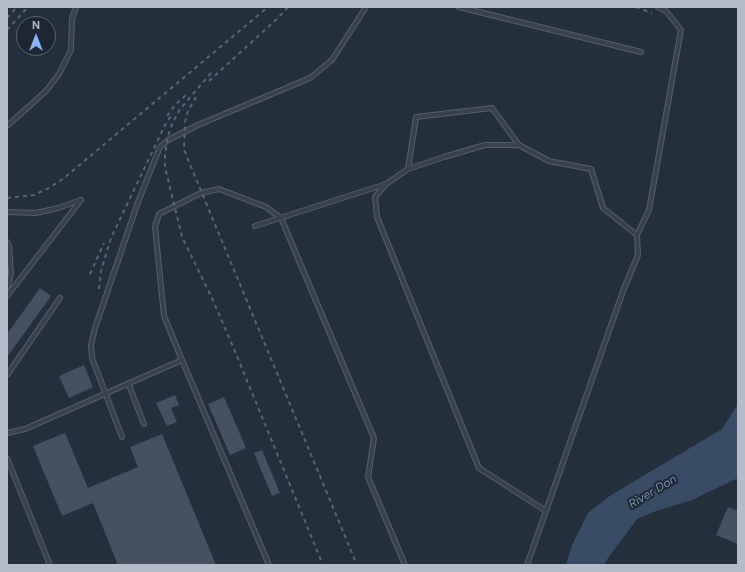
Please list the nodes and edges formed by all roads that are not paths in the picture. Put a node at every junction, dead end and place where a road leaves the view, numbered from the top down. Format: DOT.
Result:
graph roads {
  1 [pos="76,7"];
  2 [pos="366,7"];
  3 [pos="459,7"];
  4 [pos="658,7"];
  5 [pos="641,52"];
  6 [pos="7,126"];
  7 [pos="519,145"];
  8 [pos="408,169"];
  9 [pos="386,184"];
  10 [pos="7,212"];
  11 [pos="281,218"];
  12 [pos="255,226"];
  13 [pos="637,235"];
  14 [pos="7,242"];
  15 [pos="7,288"];
  16 [pos="7,296"];
  17 [pos="60,298"];
  18 [pos="182,360"];
  19 [pos="7,375"];
  20 [pos="128,383"];
  21 [pos="104,394"];
  22 [pos="144,424"];
  23 [pos="7,433"];
  24 [pos="122,437"];
  25 [pos="7,458"];
  26 [pos="546,511"];
  27 [pos="50,565"];
  28 [pos="269,565"];
  29 [pos="405,565"];
  30 [pos="527,565"];
  1 -- 6 [label="lane"];
  2 -- 21 [label="lane"];
  3 -- 5 [label="lane"];
  4 -- 13 [label="lane"];
  7 -- 8 [label="lane"];
  7 -- 8 [label="lane"];
  7 -- 13 [label="lane"];
  8 -- 9 [label="lane"];
  9 -- 11 [label="lane"];
  9 -- 26 [label="lane"];
  10 -- 16 [label="lane"];
  11 -- 12 [label="lane"];
  11 -- 18 [label="lane"];
  11 -- 29 [label="lane"];
  13 -- 26 [label="lane"];
  14 -- 15 [label="lane"];
  17 -- 19 [label="lane"];
  18 -- 20 [label="lane"];
  18 -- 28 [label="lane"];
  20 -- 21 [label="lane"];
  20 -- 22 [label="lane"];
  21 -- 23 [label="lane"];
  21 -- 24 [label="lane"];
  25 -- 27 [label="lane"];
  26 -- 30 [label="lane"];
}
